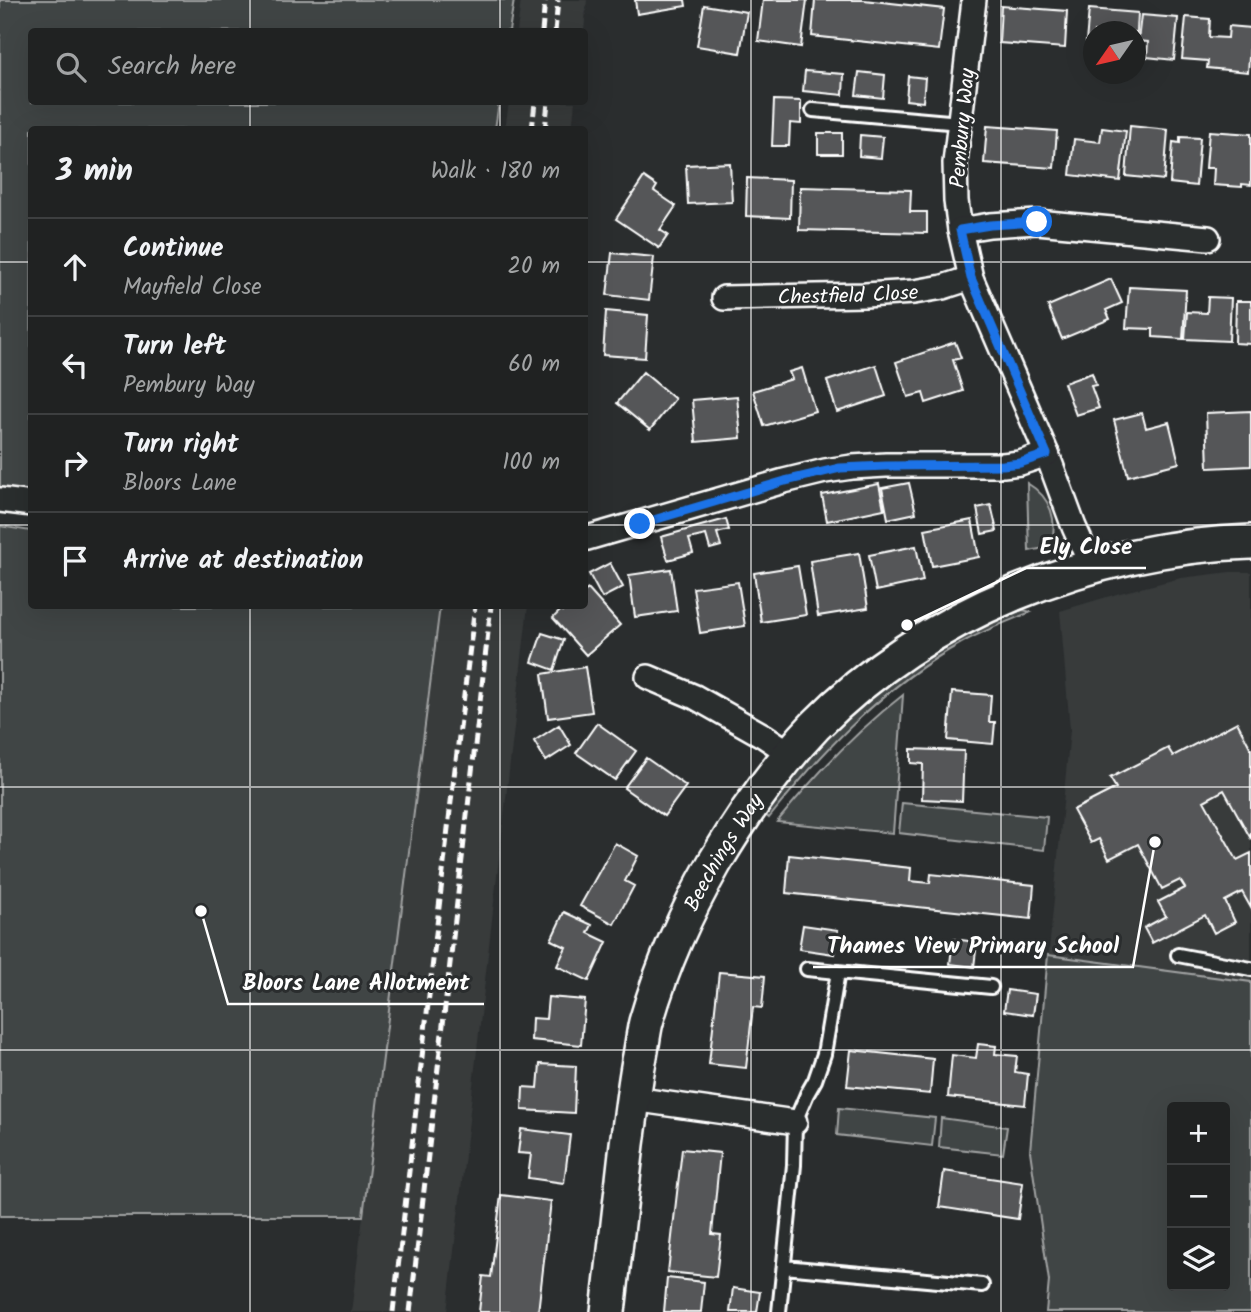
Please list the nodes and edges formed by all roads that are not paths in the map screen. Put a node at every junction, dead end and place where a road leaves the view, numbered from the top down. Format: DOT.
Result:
graph roads {
  1 [pos="974,0"];
  2 [pos="813,110"];
  3 [pos="960,123"];
  4 [pos="960,230"];
  5 [pos="1208,238"];
  6 [pos="971,278"];
  7 [pos="724,298"];
  8 [pos="1047,454"];
  9 [pos="0,500"];
  10 [pos="28,504"];
  11 [pos="588,538"];
  12 [pos="1251,542"];
  13 [pos="1092,567"];
  14 [pos="648,677"];
  15 [pos="791,754"];
  16 [pos="1178,955"];
  17 [pos="807,969"];
  18 [pos="1251,969"];
  19 [pos="838,972"];
  20 [pos="990,987"];
  21 [pos="633,1098"];
  22 [pos="795,1122"];
  23 [pos="784,1267"];
  24 [pos="982,1285"];
  25 [pos="608,1312"];
  26 [pos="779,1312"];
  1 -- 3 [label="street, Pembury Way"];
  2 -- 3 [label="lane"];
  3 -- 4 [label="street, Pembury Way"];
  4 -- 5 [label="street"];
  4 -- 6 [label="street, Pembury Way"];
  6 -- 7 [label="street, Chestfield Close"];
  6 -- 8 [label="street, Pembury Way"];
  8 -- 11 [label="street"];
  8 -- 13 [label="street, Pembury Way"];
  9 -- 10 [label="street"];
  12 -- 13 [label="street, Beechings Way"];
  13 -- 15 [label="street, Beechings Way"];
  14 -- 15 [label="street"];
  15 -- 21 [label="street, Beechings Way"];
  16 -- 18 [label="lane"];
  17 -- 19 [label="lane"];
  19 -- 20 [label="lane"];
  19 -- 22 [label="lane"];
  21 -- 22 [label="street"];
  21 -- 25 [label="street, Beechings Way"];
  22 -- 23 [label="lane"];
  23 -- 24 [label="lane"];
  23 -- 26 [label="lane"];
}
